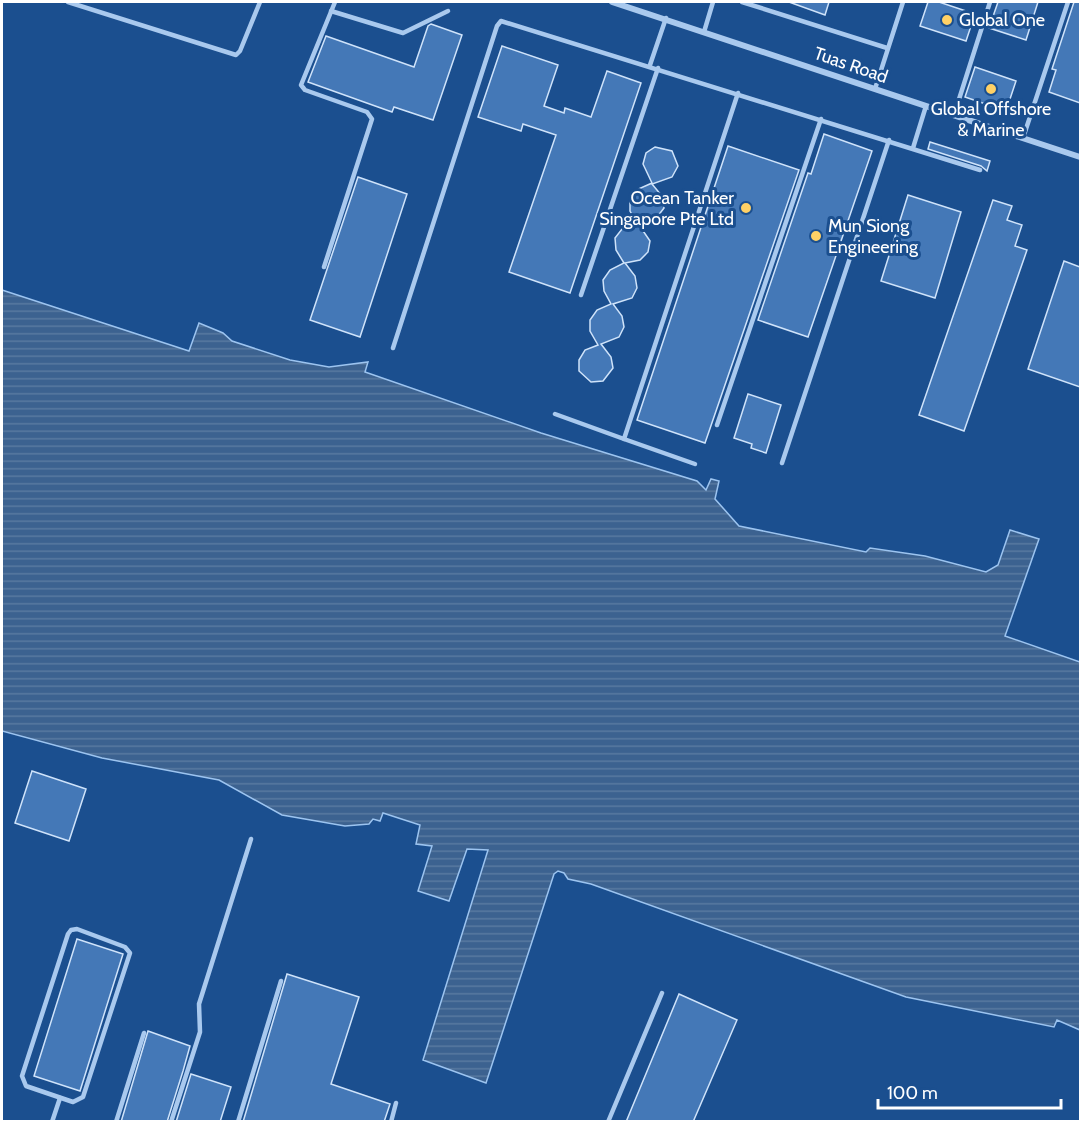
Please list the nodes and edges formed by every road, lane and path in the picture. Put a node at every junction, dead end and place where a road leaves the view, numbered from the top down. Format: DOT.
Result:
graph roads {
  1 [pos="68,2"];
  2 [pos="260,2"];
  3 [pos="335,2"];
  4 [pos="612,2"];
  5 [pos="713,2"];
  6 [pos="742,2"];
  7 [pos="903,2"];
  8 [pos="990,2"];
  9 [pos="1068,2"];
  10 [pos="331,10"];
  11 [pos="448,11"];
  12 [pos="666,18"];
  13 [pos="704,32"];
  14 [pos="887,48"];
  15 [pos="650,65"];
  16 [pos="658,68"];
  17 [pos="875,89"];
  18 [pos="738,93"];
  19 [pos="926,106"];
  20 [pos="954,115"];
  21 [pos="821,119"];
  22 [pos="1023,138"];
  23 [pos="889,140"];
  24 [pos="913,148"];
  25 [pos="1080,157"];
  26 [pos="980,170"];
  27 [pos="324,267"];
  28 [pos="581,295"];
  29 [pos="393,348"];
  30 [pos="555,414"];
  31 [pos="717,425"];
  32 [pos="624,440"];
  33 [pos="782,463"];
  34 [pos="695,464"];
  35 [pos="251,839"];
  36 [pos="281,981"];
  37 [pos="662,993"];
  38 [pos="144,1033"];
  39 [pos="60,1098"];
  40 [pos="396,1102"];
  41 [pos="52,1122"];
  42 [pos="116,1122"];
  43 [pos="171,1122"];
  44 [pos="238,1122"];
  45 [pos="391,1122"];
  46 [pos="608,1122"];
  1 -- 2 [label="lane"];
  3 -- 10 [label="lane"];
  4 -- 12 [label="street, Tuas Road"];
  5 -- 13 [label="lane"];
  6 -- 14 [label="lane"];
  7 -- 14 [label="lane"];
  8 -- 20 [label="lane"];
  9 -- 22 [label="lane"];
  10 -- 11 [label="lane"];
  10 -- 27 [label="lane"];
  12 -- 13 [label="street, Tuas Road"];
  12 -- 15 [label="lane"];
  13 -- 17 [label="street, Tuas Road"];
  14 -- 17 [label="lane"];
  15 -- 16 [label="lane"];
  15 -- 29 [label="lane"];
  16 -- 18 [label="lane"];
  16 -- 28 [label="lane"];
  17 -- 19 [label="street, Tuas Road"];
  18 -- 21 [label="lane"];
  18 -- 32 [label="lane"];
  19 -- 20 [label="street, Tuas Road"];
  19 -- 24 [label="lane"];
  20 -- 22 [label="street, Tuas Road"];
  21 -- 23 [label="lane"];
  21 -- 31 [label="lane"];
  22 -- 25 [label="street, Tuas Road"];
  23 -- 24 [label="lane"];
  23 -- 33 [label="lane"];
  24 -- 26 [label="lane"];
  30 -- 32 [label="lane"];
  32 -- 34 [label="lane"];
  35 -- 43 [label="lane"];
  36 -- 44 [label="lane"];
  37 -- 46 [label="lane"];
  38 -- 42 [label="lane"];
  39 -- 39 [label="lane"];
  39 -- 41 [label="lane"];
  40 -- 45 [label="lane"];
}
